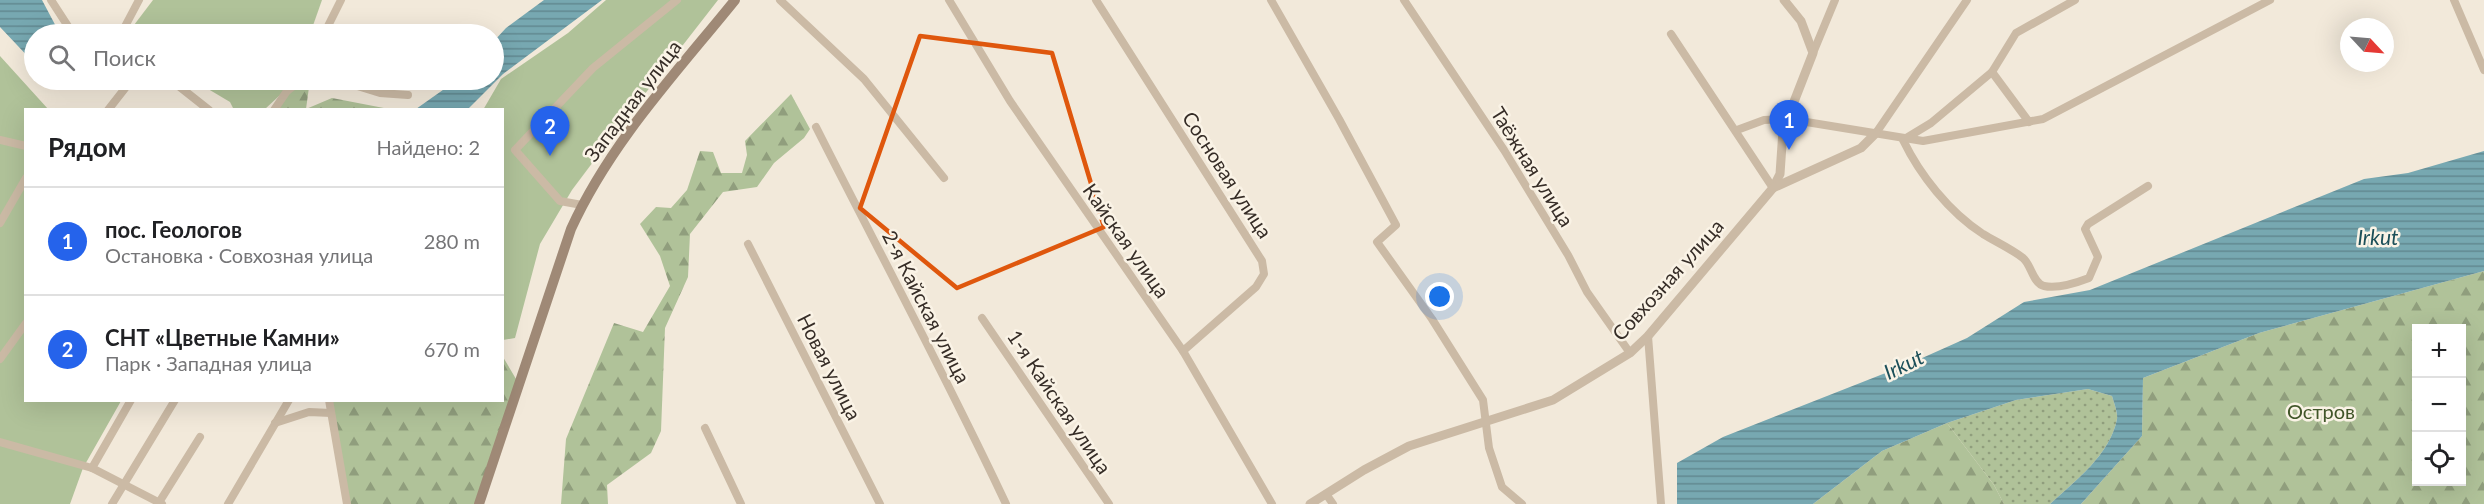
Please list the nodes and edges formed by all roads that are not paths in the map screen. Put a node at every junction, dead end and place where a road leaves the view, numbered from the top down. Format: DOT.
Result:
graph roads {
  1 [pos="51,0"];
  2 [pos="139,0"];
  3 [pos="341,0"];
  4 [pos="677,0"];
  5 [pos="735,0"];
  6 [pos="780,0"];
  7 [pos="949,0"];
  8 [pos="1096,0"];
  9 [pos="1271,0"];
  10 [pos="1404,0"];
  11 [pos="1784,0"];
  12 [pos="1834,0"];
  13 [pos="1967,0"];
  14 [pos="2075,0"];
  15 [pos="2270,0"];
  16 [pos="2454,0"];
  17 [pos="67,24"];
  18 [pos="126,24"];
  19 [pos="329,24"];
  20 [pos="1671,34"];
  21 [pos="1813,53"];
  22 [pos="2484,70"];
  23 [pos="1992,72"];
  24 [pos="124,90"];
  25 [pos="184,90"];
  26 [pos="288,90"];
  27 [pos="370,90"];
  28 [pos="408,94"];
  29 [pos="110,108"];
  30 [pos="206,108"];
  31 [pos="275,108"];
  32 [pos="1788,118"];
  33 [pos="2029,122"];
  34 [pos="816,127"];
  35 [pos="1737,130"];
  36 [pos="1876,133"];
  37 [pos="0,140"];
  38 [pos="1903,140"];
  39 [pos="24,146"];
  40 [pos="945,178"];
  41 [pos="24,181"];
  42 [pos="2148,186"];
  43 [pos="1773,188"];
  44 [pos="582,205"];
  45 [pos="0,223"];
  46 [pos="748,244"];
  47 [pos="982,318"];
  48 [pos="24,326"];
  49 [pos="1648,336"];
  50 [pos="1183,351"];
  51 [pos="1630,353"];
  52 [pos="0,359"];
  53 [pos="130,402"];
  54 [pos="174,402"];
  55 [pos="288,402"];
  56 [pos="329,402"];
  57 [pos="331,413"];
  58 [pos="1487,420"];
  59 [pos="275,423"];
  60 [pos="705,428"];
  61 [pos="200,437"];
  62 [pos="0,442"];
  63 [pos="92,468"];
  64 [pos="123,484"];
  65 [pos="1326,494"];
  66 [pos="112,504"];
  67 [pos="159,504"];
  68 [pos="228,504"];
  69 [pos="347,504"];
  70 [pos="478,504"];
  71 [pos="741,504"];
  72 [pos="880,504"];
  73 [pos="1006,504"];
  74 [pos="1109,504"];
  75 [pos="1272,504"];
  76 [pos="1310,504"];
  77 [pos="1333,504"];
  78 [pos="1522,504"];
  79 [pos="1661,504"];
  1 -- 17 [label="street"];
  2 -- 18 [label="street"];
  3 -- 19 [label="street"];
  4 -- 44 [label="street"];
  5 -- 44 [label="main road, Западная улица"];
  6 -- 40 [label="street"];
  7 -- 50 [label="street, Кайская улица"];
  8 -- 50 [label="street, Сосновая улица"];
  9 -- 58 [label="street"];
  10 -- 51 [label="street, Таёжная улица"];
  11 -- 21 [label="street"];
  12 -- 21 [label="street"];
  13 -- 36 [label="street"];
  14 -- 23 [label="street"];
  15 -- 33 [label="street"];
  16 -- 22 [label="street"];
  20 -- 35 [label="street"];
  21 -- 32 [label="street"];
  23 -- 33 [label="street"];
  23 -- 38 [label="street"];
  24 -- 29 [label="street"];
  25 -- 30 [label="street"];
  26 -- 31 [label="street"];
  27 -- 28 [label="street"];
  32 -- 35 [label="street"];
  32 -- 36 [label="street"];
  32 -- 43 [label="street"];
  33 -- 38 [label="street"];
  34 -- 73 [label="street, 2-я Кайская улица"];
  35 -- 43 [label="street"];
  36 -- 38 [label="street"];
  36 -- 43 [label="street, Совхозная улица"];
  37 -- 39 [label="street"];
  38 -- 42 [label="street"];
  41 -- 45 [label="street"];
  43 -- 49 [label="street, Совхозная улица"];
  44 -- 70 [label="main road, Западная улица"];
  46 -- 72 [label="street, Новая улица"];
  47 -- 74 [label="street, 1-я Кайская улица"];
  48 -- 52 [label="street"];
  49 -- 51 [label="street, Совхозная улица"];
  49 -- 79 [label="street"];
  50 -- 75 [label="street, Кайская улица"];
  51 -- 58 [label="street, Совхозная улица"];
  53 -- 63 [label="street"];
  54 -- 64 [label="street"];
  55 -- 59 [label="street"];
  56 -- 57 [label="street"];
  57 -- 59 [label="street"];
  57 -- 69 [label="street"];
  58 -- 65 [label="street, Совхозная улица"];
  58 -- 78 [label="street"];
  59 -- 68 [label="street"];
  60 -- 71 [label="street"];
  61 -- 67 [label="street"];
  62 -- 63 [label="street"];
  63 -- 64 [label="street"];
  64 -- 66 [label="street"];
  64 -- 67 [label="street"];
  65 -- 76 [label="street, Совхозная улица"];
  65 -- 77 [label="street"];
}
